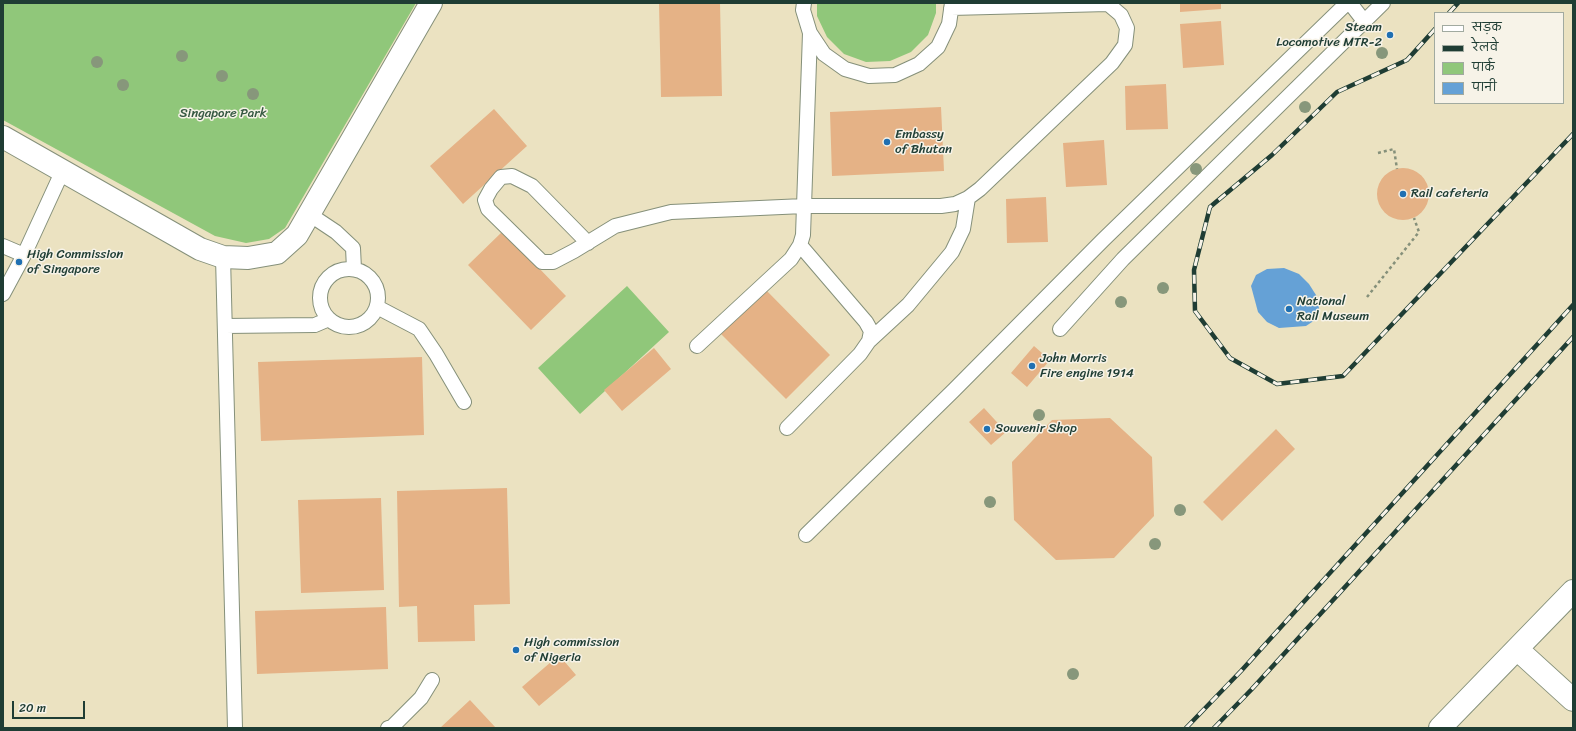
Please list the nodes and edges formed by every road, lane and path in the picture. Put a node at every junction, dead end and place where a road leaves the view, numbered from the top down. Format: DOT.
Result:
graph roads {
  1 [pos="431,3"];
  2 [pos="804,3"];
  3 [pos="1347,3"];
  4 [pos="1350,3"];
  5 [pos="1383,3"];
  6 [pos="952,6"];
  7 [pos="1364,21"];
  8 [pos="810,33"];
  9 [pos="3,137"];
  10 [pos="1378,153"];
  11 [pos="1397,169"];
  12 [pos="63,170"];
  13 [pos="968,198"];
  14 [pos="804,206"];
  15 [pos="310,214"];
  16 [pos="1414,218"];
  17 [pos="588,242"];
  18 [pos="800,245"];
  19 [pos="3,246"];
  20 [pos="24,255"];
  21 [pos="224,257"];
  22 [pos="354,269"];
  23 [pos="3,294"];
  24 [pos="1367,297"];
  25 [pos="377,307"];
  26 [pos="329,319"];
  27 [pos="225,326"];
  28 [pos="1060,329"];
  29 [pos="869,341"];
  30 [pos="697,346"];
  31 [pos="464,402"];
  32 [pos="787,428"];
  33 [pos="806,535"];
  34 [pos="1573,591"];
  35 [pos="1517,649"];
  36 [pos="432,680"];
  37 [pos="1573,700"];
  38 [pos="235,728"];
  39 [pos="388,728"];
  40 [pos="1440,728"];
  1 -- 15 [label="street"];
  2 -- 8 [label="lane"];
  3 -- 33 [label="lane"];
  4 -- 7 [label="lane"];
  5 -- 7 [label="lane"];
  6 -- 8 [label="lane"];
  6 -- 13 [label="lane"];
  7 -- 28 [label="lane"];
  8 -- 14 [label="lane"];
  9 -- 12 [label="street"];
  10 -- 11 [label="path"];
  12 -- 20 [label="lane"];
  12 -- 21 [label="street"];
  13 -- 14 [label="lane"];
  13 -- 29 [label="lane"];
  14 -- 17 [label="lane"];
  14 -- 18 [label="lane"];
  15 -- 21 [label="street"];
  15 -- 22 [label="lane"];
  16 -- 24 [label="path"];
  17 -- 17 [label="lane"];
  18 -- 29 [label="lane"];
  18 -- 30 [label="lane"];
  19 -- 20 [label="lane"];
  20 -- 23 [label="lane"];
  21 -- 27 [label="lane"];
  22 -- 25 [label="lane"];
  22 -- 26 [label="lane"];
  25 -- 26 [label="lane"];
  25 -- 31 [label="lane"];
  26 -- 27 [label="lane"];
  27 -- 38 [label="lane"];
  29 -- 32 [label="lane"];
  34 -- 35 [label="street"];
  35 -- 37 [label="street"];
  35 -- 40 [label="street"];
  36 -- 39 [label="lane"];
}
